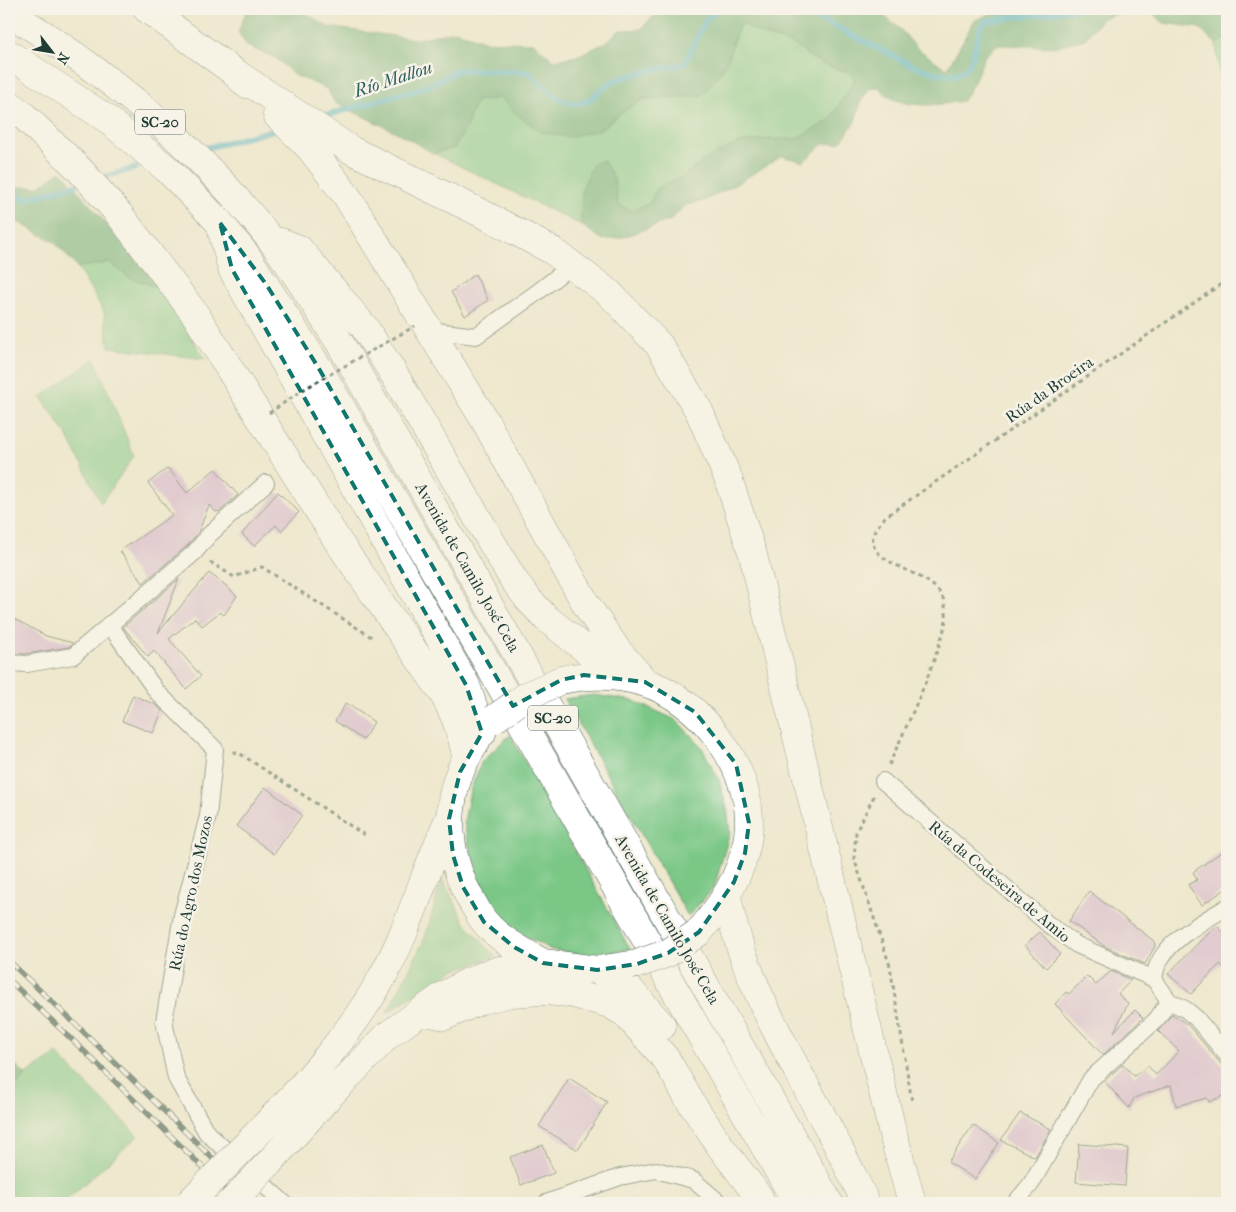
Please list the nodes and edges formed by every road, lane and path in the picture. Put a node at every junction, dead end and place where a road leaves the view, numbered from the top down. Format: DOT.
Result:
graph roads {
  1 [pos="147,9"];
  2 [pos="9,13"];
  3 [pos="9,54"];
  4 [pos="234,72"];
  5 [pos="9,104"];
  6 [pos="220,222"];
  7 [pos="269,237"];
  8 [pos="572,265"];
  9 [pos="1227,280"];
  10 [pos="422,328"];
  11 [pos="269,413"];
  12 [pos="266,483"];
  13 [pos="194,553"];
  14 [pos="109,624"];
  15 [pos="374,638"];
  16 [pos="9,663"];
  17 [pos="619,676"];
  18 [pos="645,682"];
  19 [pos="488,726"];
  20 [pos="215,749"];
  21 [pos="466,757"];
  22 [pos="882,781"];
  23 [pos="449,819"];
  24 [pos="366,836"];
  25 [pos="727,896"];
  26 [pos="1227,907"];
  27 [pos="543,963"];
  28 [pos="597,970"];
  29 [pos="1154,979"];
  30 [pos="1169,1001"];
  31 [pos="422,1011"];
  32 [pos="1227,1055"];
  33 [pos="912,1107"];
  34 [pos="761,1200"];
  35 [pos="189,1203"];
  36 [pos="231,1203"];
  37 [pos="284,1203"];
  38 [pos="546,1203"];
  39 [pos="720,1203"];
  40 [pos="797,1203"];
  41 [pos="829,1203"];
  42 [pos="866,1203"];
  43 [pos="912,1203"];
  44 [pos="1015,1203"];
  1 -- 4 [label="highway"];
  2 -- 7 [label="highway, Avenida de Camilo José Cela / SC-20"];
  3 -- 6 [label="highway, Avenida de Camilo José Cela / SC-20"];
  4 -- 8 [label="highway"];
  4 -- 10 [label="highway"];
  5 -- 21 [label="highway"];
  6 -- 19 [label="highway"];
  6 -- 40 [label="highway, Avenida de Camilo José Cela / SC-20"];
  7 -- 17 [label="highway"];
  7 -- 41 [label="highway, Avenida de Camilo José Cela / SC-20"];
  8 -- 10 [label="street"];
  8 -- 43 [label="highway"];
  9 -- 22 [label="path, Rúa da Broeira"];
  10 -- 11 [label="path, bridge"];
  10 -- 18 [label="highway"];
  12 -- 13 [label="street"];
  13 -- 14 [label="street"];
  13 -- 15 [label="path"];
  14 -- 16 [label="street"];
  14 -- 20 [label="street"];
  17 -- 18 [label="highway"];
  17 -- 19 [label="highway, bridge"];
  18 -- 25 [label="highway"];
  19 -- 21 [label="highway"];
  20 -- 24 [label="path"];
  20 -- 37 [label="street, Rúa do Agro dos Mozos"];
  21 -- 23 [label="highway"];
  22 -- 29 [label="street, Rúa da Codeseira de Amio"];
  22 -- 33 [label="path"];
  23 -- 27 [label="highway"];
  23 -- 35 [label="highway, bridge"];
  25 -- 28 [label="highway, bridge"];
  25 -- 42 [label="highway"];
  26 -- 29 [label="street"];
  27 -- 28 [label="highway"];
  27 -- 31 [label="highway"];
  28 -- 34 [label="highway"];
  29 -- 30 [label="street"];
  30 -- 32 [label="street"];
  30 -- 44 [label="street"];
  31 -- 34 [label="highway"];
  31 -- 36 [label="highway, bridge"];
  38 -- 39 [label="street"];
}
